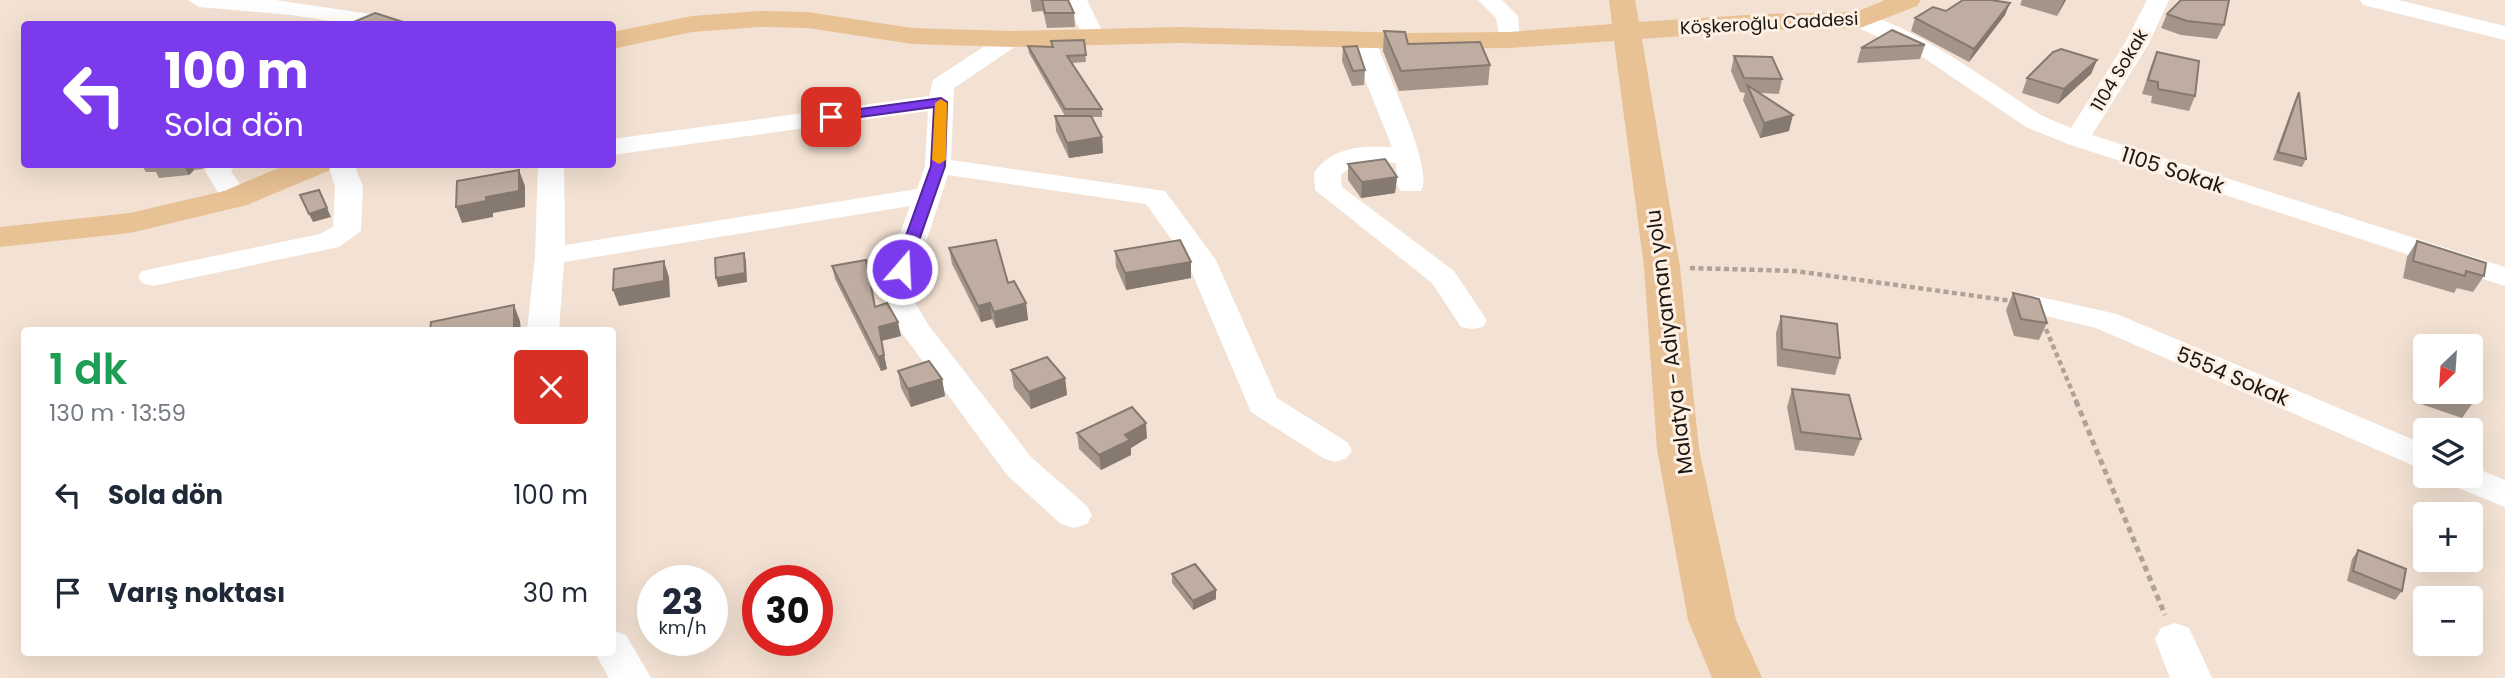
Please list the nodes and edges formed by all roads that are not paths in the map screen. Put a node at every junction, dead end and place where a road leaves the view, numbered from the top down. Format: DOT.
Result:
graph roads {
  1 [pos="199,0"];
  2 [pos="1076,0"];
  3 [pos="1489,0"];
  4 [pos="1908,0"];
  5 [pos="2158,0"];
  6 [pos="2371,0"];
  7 [pos="290,5"];
  8 [pos="390,14"];
  9 [pos="1624,16"];
  10 [pos="1860,20"];
  11 [pos="238,21"];
  12 [pos="350,21"];
  13 [pos="2505,33"];
  14 [pos="1011,39"];
  15 [pos="1095,39"];
  16 [pos="616,40"];
  17 [pos="1366,40"];
  18 [pos="1509,40"];
  19 [pos="941,102"];
  20 [pos="2077,139"];
  21 [pos="616,146"];
  22 [pos="1409,156"];
  23 [pos="938,166"];
  24 [pos="220,168"];
  25 [pos="307,168"];
  26 [pos="342,168"];
  27 [pos="551,168"];
  28 [pos="1411,185"];
  29 [pos="928,195"];
  30 [pos="235,198"];
  31 [pos="0,237"];
  32 [pos="550,256"];
  33 [pos="153,277"];
  34 [pos="2505,277"];
  35 [pos="2036,305"];
  36 [pos="1472,320"];
  37 [pos="543,327"];
  38 [pos="1335,450"];
  39 [pos="2413,454"];
  40 [pos="2483,485"];
  41 [pos="2505,494"];
  42 [pos="1074,515"];
  43 [pos="2175,639"];
  44 [pos="616,653"];
  45 [pos="630,678"];
  46 [pos="1737,678"];
  47 [pos="2191,678"];
  1 -- 7 [label="street"];
  2 -- 15 [label="street"];
  3 -- 18 [label="street"];
  4 -- 10 [label="main road, Köşkeroğlu Caddesi"];
  5 -- 20 [label="street, 1104 Sokak"];
  6 -- 13 [label="street"];
  7 -- 11 [label="street"];
  7 -- 12 [label="street"];
  8 -- 12 [label="street"];
  9 -- 10 [label="main road, Köşkeroğlu Caddesi"];
  9 -- 18 [label="main road, Köşkeroğlu Caddesi"];
  9 -- 46 [label="main road, Malatya - Adıyaman yolu"];
  10 -- 20 [label="street, 1105 Sokak"];
  14 -- 15 [label="main road, Köşkeroğlu Caddesi"];
  14 -- 16 [label="main road, Köşkeroğlu Caddesi"];
  14 -- 19 [label="street"];
  15 -- 17 [label="main road, Köşkeroğlu Caddesi"];
  17 -- 18 [label="main road, Köşkeroğlu Caddesi"];
  17 -- 22 [label="street"];
  19 -- 21 [label="street"];
  19 -- 23 [label="street"];
  20 -- 34 [label="street, 1105 Sokak"];
  22 -- 28 [label="street"];
  22 -- 36 [label="street"];
  23 -- 29 [label="street"];
  23 -- 38 [label="street"];
  24 -- 30 [label="street"];
  25 -- 30 [label="main road"];
  26 -- 33 [label="street"];
  27 -- 32 [label="street"];
  29 -- 32 [label="street"];
  29 -- 42 [label="street"];
  30 -- 31 [label="main road"];
  32 -- 37 [label="street"];
  35 -- 39 [label="street, 5554 Sokak"];
  40 -- 41 [label="street"];
  43 -- 47 [label="street"];
  44 -- 45 [label="street"];
}
